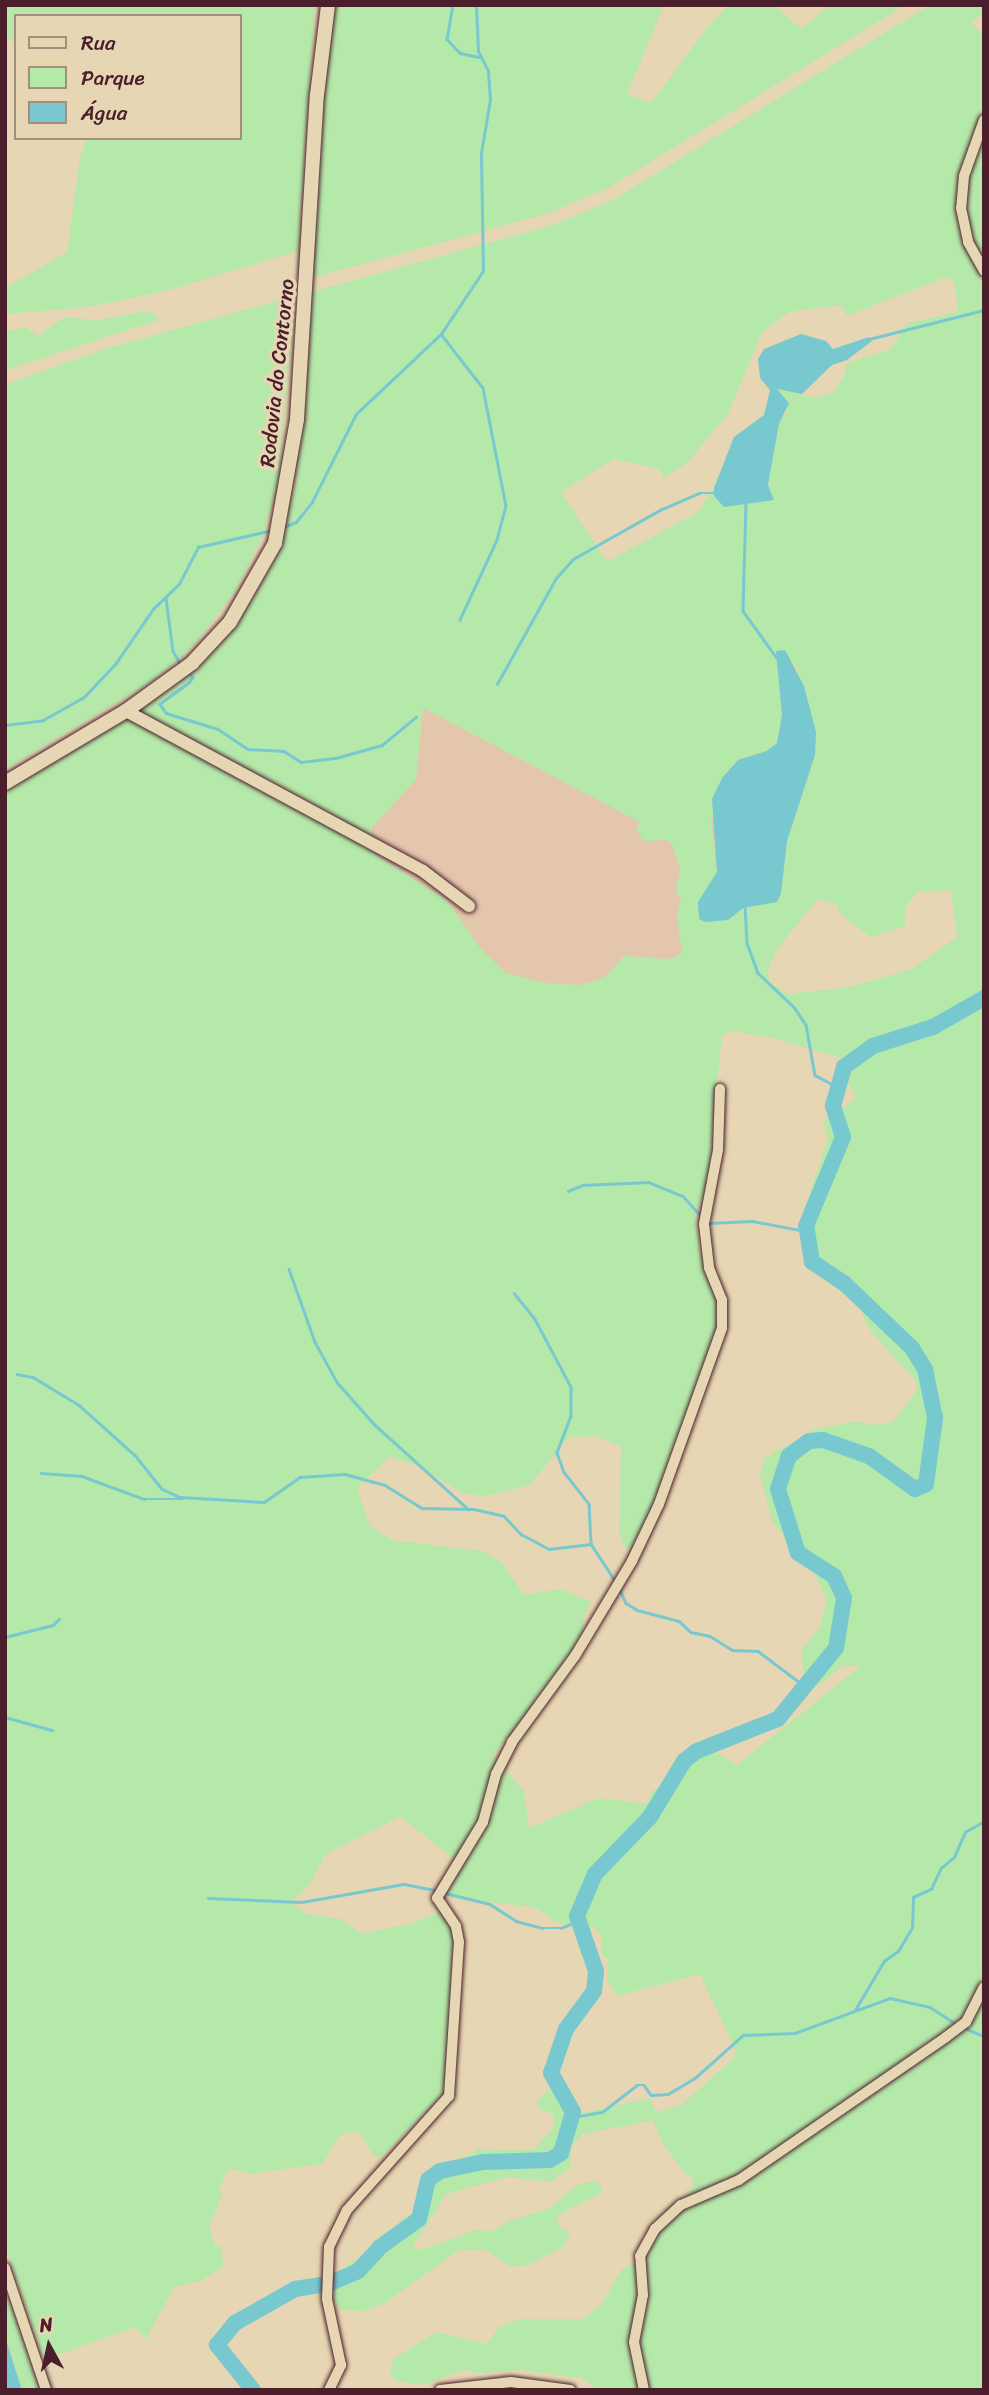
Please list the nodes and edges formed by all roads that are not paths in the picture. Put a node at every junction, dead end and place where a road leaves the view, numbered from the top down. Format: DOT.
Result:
graph roads {
  1 [pos="328,5"];
  2 [pos="984,120"];
  3 [pos="984,271"];
  4 [pos="126,711"];
  5 [pos="5,783"];
  6 [pos="469,906"];
  7 [pos="720,1088"];
  8 [pos="984,1987"];
  9 [pos="5,2268"];
  10 [pos="46,2390"];
  11 [pos="329,2390"];
  12 [pos="440,2390"];
  13 [pos="570,2390"];
  14 [pos="644,2390"];
  1 -- 4 [label="main road, Rodovia do Contorno"];
  2 -- 3 [label="street"];
  4 -- 5 [label="main road, Rodovia do Contorno"];
  4 -- 6 [label="street"];
  7 -- 11 [label="street"];
  8 -- 14 [label="street"];
  9 -- 10 [label="street"];
  12 -- 13 [label="street"];
}
